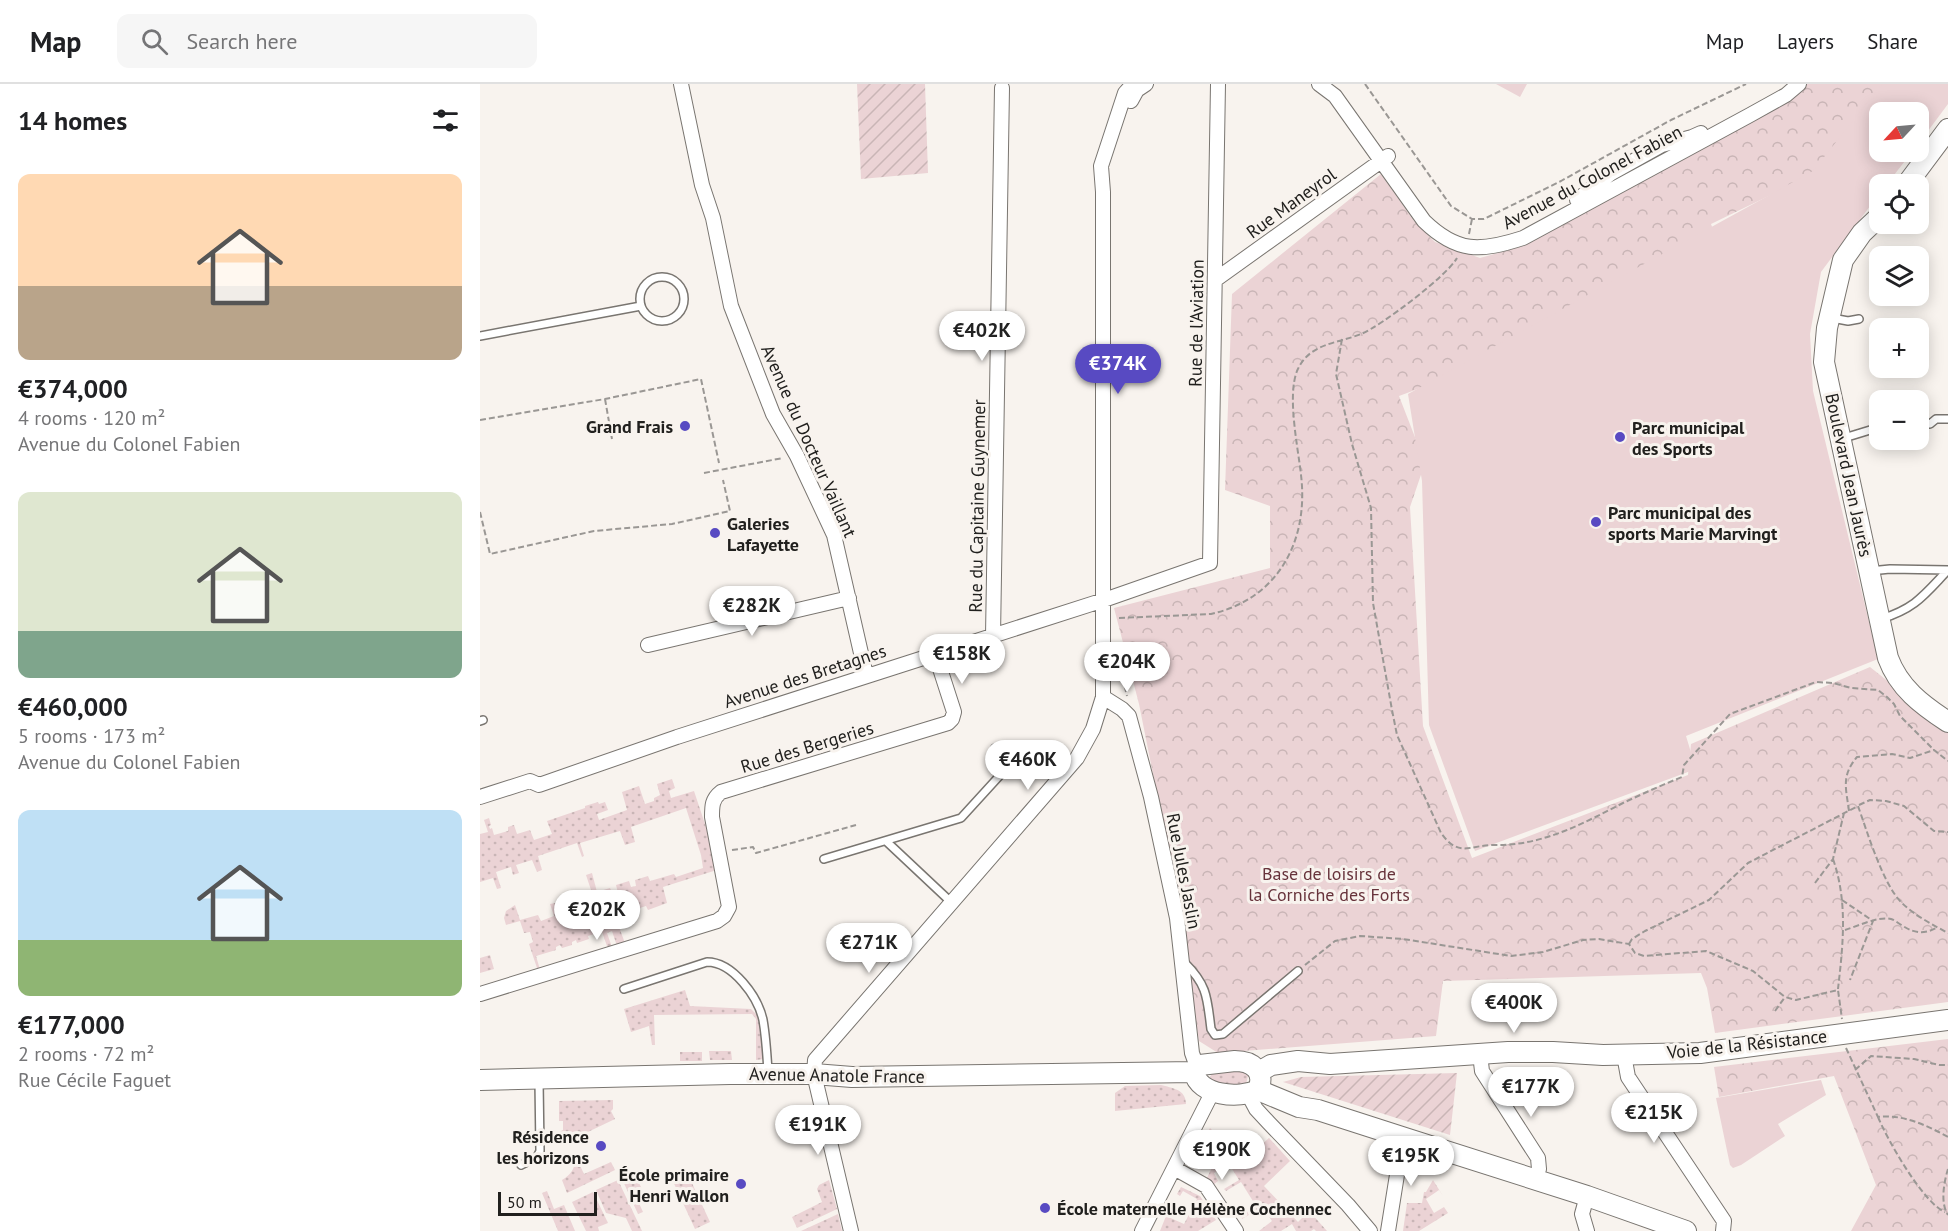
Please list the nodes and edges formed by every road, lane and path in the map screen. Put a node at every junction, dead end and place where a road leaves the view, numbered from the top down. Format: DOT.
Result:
graph roads {
  1 [pos="681,84"];
  2 [pos="1133,84"];
  3 [pos="1146,84"];
  4 [pos="1218,84"];
  5 [pos="1319,84"];
  6 [pos="1333,84"];
  7 [pos="1365,84"];
  8 [pos="1746,84"];
  9 [pos="1789,84"];
  10 [pos="1799,84"];
  11 [pos="1002,88"];
  12 [pos="1948,129"];
  13 [pos="1384,158"];
  14 [pos="1914,174"];
  15 [pos="1103,192"];
  16 [pos="1869,226"];
  17 [pos="1465,247"];
  18 [pos="1215,279"];
  19 [pos="641,306"];
  20 [pos="1830,318"];
  21 [pos="1859,318"];
  22 [pos="480,336"];
  23 [pos="1342,339"];
  24 [pos="605,399"];
  25 [pos="1948,419"];
  26 [pos="480,420"];
  27 [pos="1929,424"];
  28 [pos="1869,430"];
  29 [pos="1841,438"];
  30 [pos="612,439"];
  31 [pos="797,456"];
  32 [pos="719,463"];
  33 [pos="704,473"];
  34 [pos="723,480"];
  35 [pos="480,512"];
  36 [pos="1210,563"];
  37 [pos="1948,570"];
  38 [pos="1870,571"];
  39 [pos="849,598"];
  40 [pos="1104,600"];
  41 [pos="1119,618"];
  42 [pos="1879,620"];
  43 [pos="993,636"];
  44 [pos="1117,637"];
  45 [pos="648,645"];
  46 [pos="935,653"];
  47 [pos="866,675"];
  48 [pos="1103,697"];
  49 [pos="1129,716"];
  50 [pos="1948,722"];
  51 [pos="995,748"];
  52 [pos="1934,750"];
  53 [pos="1948,761"];
  54 [pos="480,797"];
  55 [pos="1858,806"];
  56 [pos="1849,811"];
  57 [pos="1845,813"];
  58 [pos="856,825"];
  59 [pos="1948,832"];
  60 [pos="886,841"];
  61 [pos="719,852"];
  62 [pos="1833,859"];
  63 [pos="824,860"];
  64 [pos="1815,883"];
  65 [pos="1842,900"];
  66 [pos="952,903"];
  67 [pos="1873,921"];
  68 [pos="1938,927"];
  69 [pos="1844,930"];
  70 [pos="1948,933"];
  71 [pos="1629,944"];
  72 [pos="1183,961"];
  73 [pos="1298,971"];
  74 [pos="1850,980"];
  75 [pos="624,989"];
  76 [pos="1838,990"];
  77 [pos="480,994"];
  78 [pos="1785,997"];
  79 [pos="1775,1011"];
  80 [pos="1841,1012"];
  81 [pos="1948,1020"];
  82 [pos="1844,1034"];
  83 [pos="1480,1054"];
  84 [pos="1624,1054"];
  85 [pos="1948,1065"];
  86 [pos="1195,1070"];
  87 [pos="1855,1070"];
  88 [pos="768,1074"];
  89 [pos="814,1074"];
  90 [pos="538,1079"];
  91 [pos="480,1080"];
  92 [pos="1255,1085"];
  93 [pos="1213,1091"];
  94 [pos="1878,1117"];
  95 [pos="1948,1137"];
  96 [pos="1405,1138"];
  97 [pos="521,1165"];
  98 [pos="1174,1168"];
  99 [pos="1948,1168"];
  100 [pos="1534,1180"];
  101 [pos="1587,1196"];
  102 [pos="1947,1213"];
  103 [pos="851,1231"];
  104 [pos="1142,1231"];
  105 [pos="1236,1231"];
  106 [pos="1370,1231"];
  107 [pos="1388,1231"];
  108 [pos="1587,1231"];
  109 [pos="1686,1231"];
  110 [pos="1723,1231"];
  1 -- 31 [label="street, Avenue du Docteur Vaillant"];
  2 -- 15 [label="street"];
  3 -- 15 [label="street"];
  4 -- 18 [label="street, Rue de l'Aviation"];
  5 -- 13 [label="street, Avenue du Colonel Fabien"];
  6 -- 13 [label="street, Avenue du Colonel Fabien"];
  7 -- 8 [label="path"];
  9 -- 13 [label="street, Avenue du Colonel Fabien"];
  10 -- 17 [label="street, Avenue du Colonel Fabien"];
  11 -- 43 [label="street, Rue du Capitaine Guynemer"];
  12 -- 14 [label="street"];
  13 -- 17 [label="street, Avenue du Colonel Fabien"];
  13 -- 18 [label="street, Rue Maneyrol"];
  15 -- 40 [label="street"];
  16 -- 20 [label="street, Boulevard Jean Jaurès"];
  17 -- 23 [label="path"];
  18 -- 36 [label="street, Rue de l'Aviation"];
  19 -- 19 [label="lane"];
  19 -- 22 [label="lane"];
  20 -- 21 [label="lane"];
  20 -- 29 [label="street, Boulevard Jean Jaurès"];
  23 -- 41 [label="path"];
  23 -- 52 [label="path"];
  24 -- 26 [label="path"];
  24 -- 30 [label="path"];
  24 -- 32 [label="path"];
  25 -- 27 [label="lane"];
  28 -- 29 [label="lane"];
  29 -- 38 [label="street, Boulevard Jean Jaurès"];
  31 -- 33 [label="path"];
  31 -- 39 [label="street, Avenue du Docteur Vaillant"];
  34 -- 35 [label="path"];
  36 -- 40 [label="street, Avenue des Bretagnes"];
  37 -- 38 [label="lane"];
  37 -- 42 [label="lane"];
  38 -- 42 [label="street, Boulevard Jean Jaurès"];
  39 -- 45 [label="street"];
  39 -- 47 [label="street, Avenue du Docteur Vaillant"];
  40 -- 43 [label="street, Avenue des Bretagnes"];
  40 -- 48 [label="street"];
  42 -- 50 [label="street, Boulevard Jean Jaurès"];
  43 -- 46 [label="street, Avenue des Bretagnes"];
  44 -- 49 [label="path"];
  46 -- 47 [label="street, Avenue des Bretagnes"];
  46 -- 61 [label="street, Rue des Bergeries"];
  47 -- 54 [label="street, Avenue des Bretagnes"];
  48 -- 49 [label="street"];
  48 -- 66 [label="street"];
  49 -- 72 [label="street, Rue Jules Jaslin"];
  51 -- 60 [label="lane"];
  52 -- 53 [label="path"];
  52 -- 56 [label="path"];
  55 -- 56 [label="path"];
  55 -- 59 [label="path"];
  55 -- 68 [label="path"];
  56 -- 57 [label="path"];
  57 -- 62 [label="path"];
  57 -- 71 [label="path"];
  58 -- 61 [label="path"];
  60 -- 63 [label="lane"];
  60 -- 66 [label="lane"];
  61 -- 77 [label="street, Rue des Bergeries"];
  62 -- 64 [label="path"];
  62 -- 65 [label="path"];
  65 -- 67 [label="path"];
  65 -- 69 [label="path"];
  66 -- 89 [label="street"];
  67 -- 68 [label="path"];
  67 -- 69 [label="path"];
  67 -- 74 [label="path"];
  68 -- 70 [label="path"];
  69 -- 76 [label="path"];
  71 -- 73 [label="path"];
  71 -- 78 [label="path"];
  72 -- 73 [label="lane"];
  72 -- 86 [label="street, Rue Jules Jaslin"];
  75 -- 88 [label="lane"];
  76 -- 78 [label="path"];
  76 -- 80 [label="path"];
  78 -- 79 [label="path"];
  81 -- 82 [label="street, Voie de la Résistance"];
  82 -- 84 [label="street, Voie de la Résistance"];
  82 -- 87 [label="path"];
  83 -- 84 [label="street, Voie de la Résistance"];
  83 -- 92 [label="street, Voie de la Résistance"];
  83 -- 100 [label="street"];
  84 -- 110 [label="street"];
  85 -- 87 [label="path"];
  86 -- 89 [label="street, Avenue Anatole France"];
  86 -- 92 [label="street, Avenue Anatole France"];
  86 -- 93 [label="street"];
  87 -- 94 [label="path"];
  88 -- 89 [label="street, Avenue Anatole France"];
  88 -- 90 [label="street, Avenue Anatole France"];
  89 -- 103 [label="street"];
  90 -- 91 [label="street, Avenue Anatole France"];
  90 -- 97 [label="lane"];
  92 -- 93 [label="street"];
  92 -- 96 [label="street"];
  92 -- 106 [label="street"];
  93 -- 98 [label="street"];
  94 -- 95 [label="path"];
  94 -- 102 [label="path"];
  96 -- 100 [label="street"];
  96 -- 107 [label="street"];
  98 -- 104 [label="street"];
  98 -- 105 [label="street"];
  99 -- 102 [label="path"];
  100 -- 101 [label="street"];
  101 -- 108 [label="street"];
  101 -- 109 [label="street"];
}
